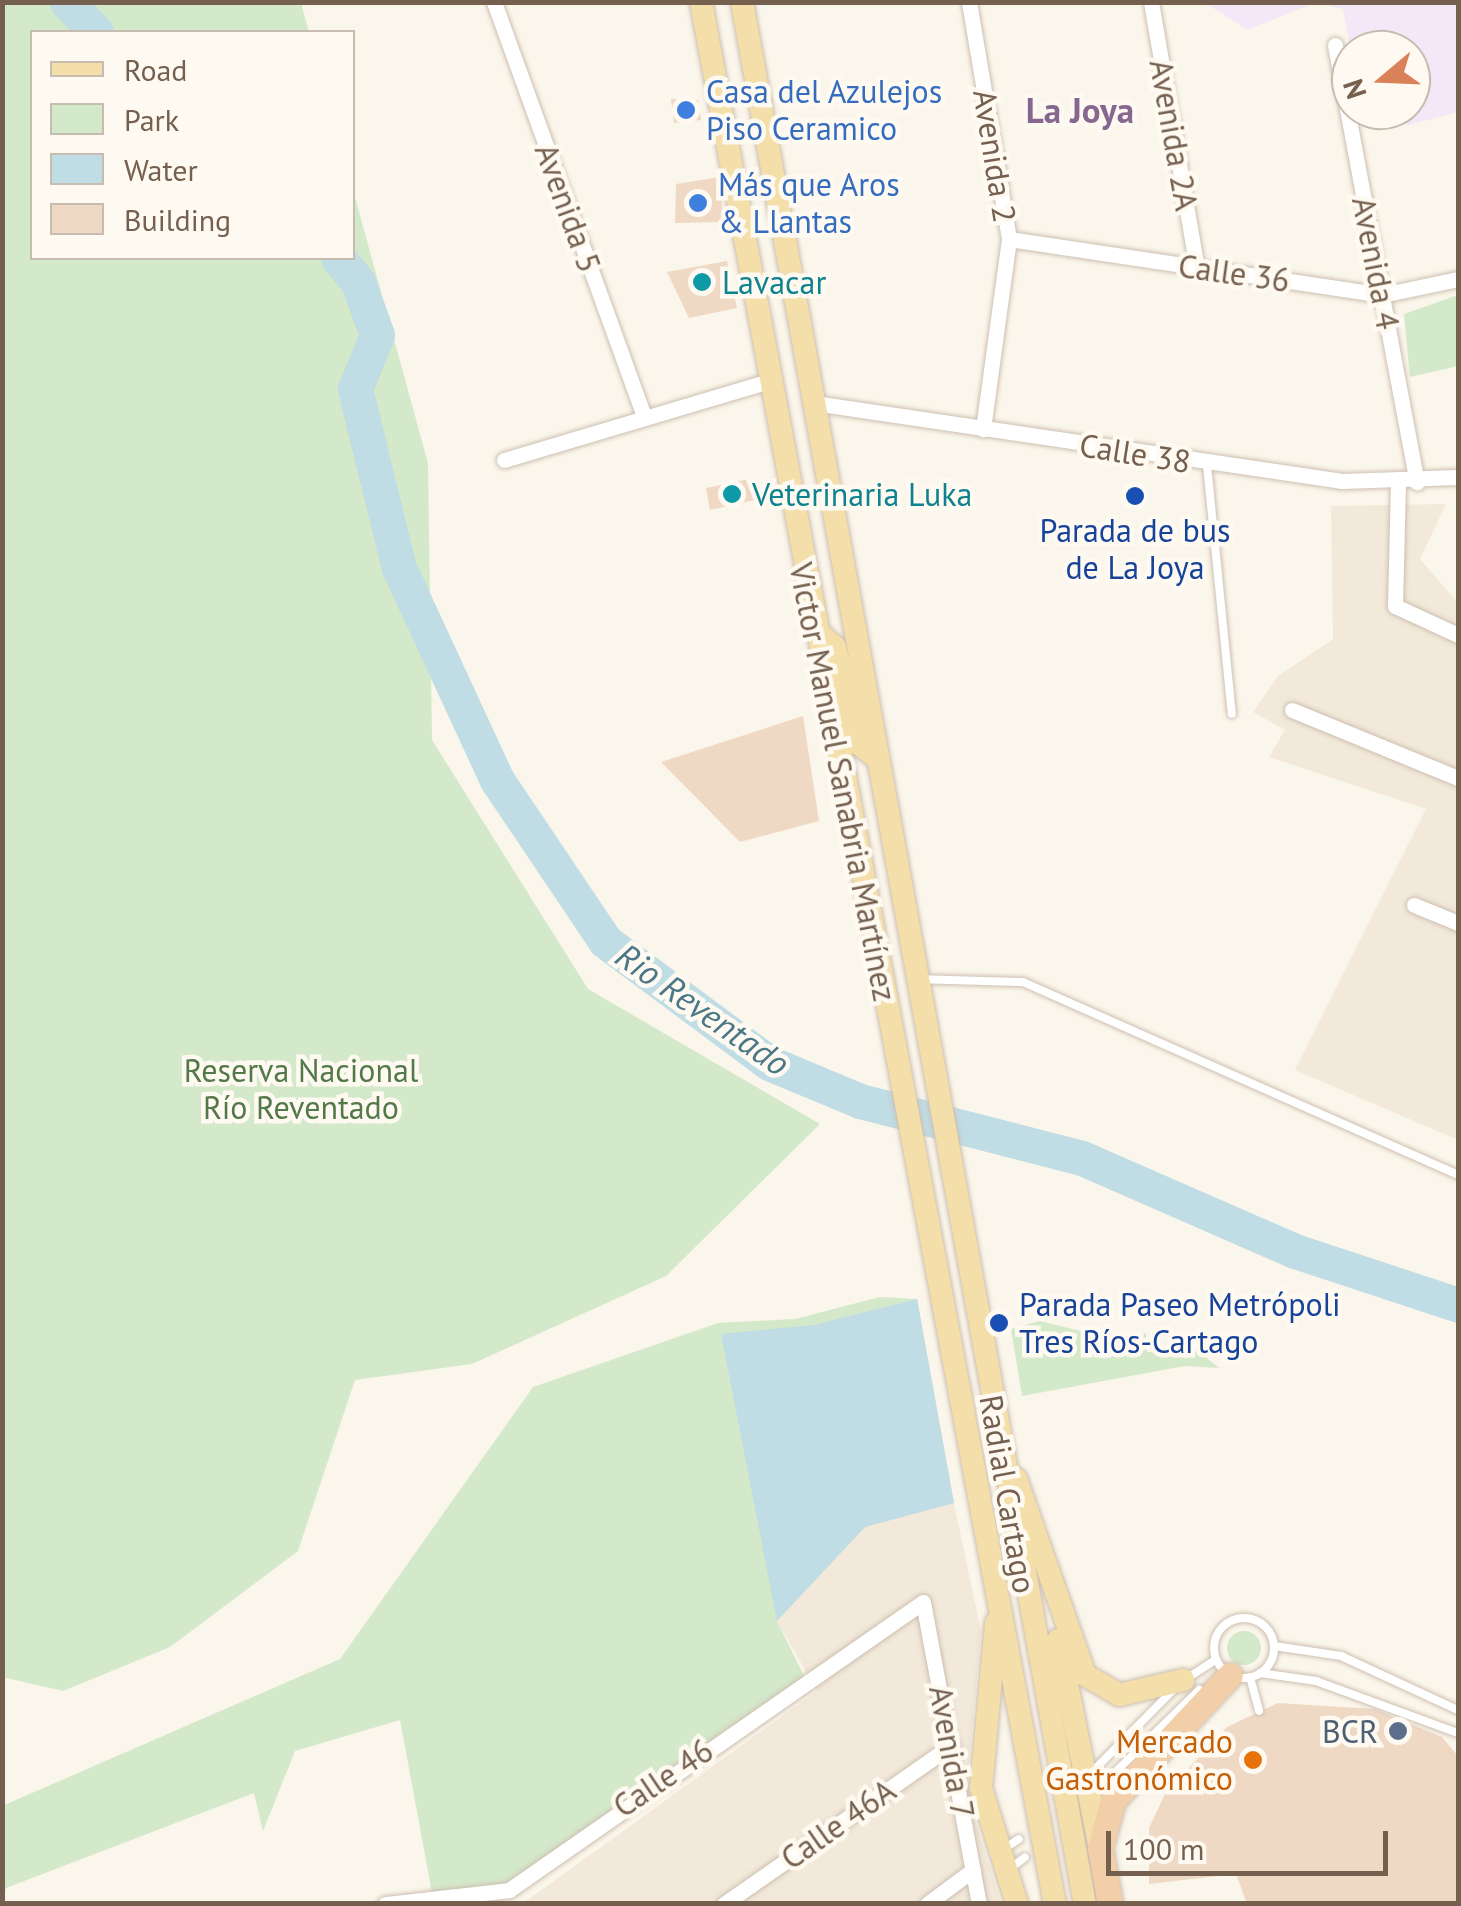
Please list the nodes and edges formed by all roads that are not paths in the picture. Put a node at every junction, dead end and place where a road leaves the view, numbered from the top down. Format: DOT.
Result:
graph roads {
  1 [pos="494,2"];
  2 [pos="701,2"];
  3 [pos="742,2"];
  4 [pos="968,2"];
  5 [pos="1151,2"];
  6 [pos="1351,130"];
  7 [pos="1008,240"];
  8 [pos="1198,268"];
  9 [pos="1458,279"];
  10 [pos="1382,295"];
  11 [pos="769,381"];
  12 [pos="814,402"];
  13 [pos="643,414"];
  14 [pos="984,429"];
  15 [pos="504,460"];
  16 [pos="1208,465"];
  17 [pos="1458,477"];
  18 [pos="1417,482"];
  19 [pos="1398,484"];
  20 [pos="813,628"];
  21 [pos="1458,636"];
  22 [pos="1292,710"];
  23 [pos="1232,714"];
  24 [pos="877,758"];
  25 [pos="1458,778"];
  26 [pos="1414,905"];
  27 [pos="1458,923"];
  28 [pos="917,980"];
  29 [pos="936,1083"];
  30 [pos="900,1088"];
  31 [pos="1458,1175"];
  32 [pos="995,1424"];
  33 [pos="1036,1533"];
  34 [pos="923,1602"];
  35 [pos="998,1610"];
  36 [pos="1274,1646"];
  37 [pos="1229,1670"];
  38 [pos="1260,1674"];
  39 [pos="1183,1680"];
  40 [pos="1458,1710"];
  41 [pos="1259,1711"];
  42 [pos="1458,1733"];
  43 [pos="952,1745"];
  44 [pos="1088,1776"];
  45 [pos="1095,1792"];
  46 [pos="1019,1839"];
  47 [pos="1100,1848"];
  48 [pos="1026,1857"];
  49 [pos="1001,1863"];
  50 [pos="973,1870"];
  51 [pos="504,1897"];
  52 [pos="384,1904"];
  53 [pos="724,1904"];
  54 [pos="927,1904"];
  55 [pos="979,1904"];
  56 [pos="1016,1904"];
  57 [pos="1055,1904"];
  58 [pos="1085,1904"];
  59 [pos="1110,1904"];
  1 -- 13 [label="street, Avenida 5"];
  2 -- 11 [label="main road, Victor Manuel Sanabria Martínez"];
  3 -- 12 [label="main road, Victor Manuel Sanabria Martínez"];
  4 -- 7 [label="street, Avenida 2"];
  5 -- 8 [label="street, Avenida 2A"];
  6 -- 10 [label="street, Avenida 4"];
  7 -- 8 [label="street, Calle 36"];
  7 -- 14 [label="street, Avenida 2"];
  8 -- 10 [label="street, Calle 36"];
  9 -- 10 [label="street, Calle 36"];
  10 -- 18 [label="street, Avenida 4"];
  11 -- 13 [label="street"];
  11 -- 20 [label="main road, Victor Manuel Sanabria Martínez"];
  12 -- 14 [label="street, Calle 38"];
  12 -- 24 [label="main road, Victor Manuel Sanabria Martínez"];
  13 -- 15 [label="street"];
  14 -- 16 [label="street, Calle 38"];
  16 -- 19 [label="street, Calle 38"];
  16 -- 23 [label="lane"];
  17 -- 18 [label="street, Calle 38"];
  18 -- 19 [label="street, Calle 38"];
  19 -- 21 [label="street"];
  20 -- 24 [label="main road"];
  20 -- 30 [label="main road, Victor Manuel Sanabria Martínez"];
  22 -- 25 [label="street"];
  24 -- 28 [label="main road, Victor Manuel Sanabria Martínez"];
  26 -- 27 [label="street"];
  28 -- 29 [label="main road, Victor Manuel Sanabria Martínez"];
  28 -- 31 [label="lane"];
  29 -- 32 [label="main road, Radial Cartago"];
  30 -- 35 [label="main road, Radial Cartago"];
  32 -- 33 [label="main road"];
  32 -- 58 [label="main road, Radial Cartago"];
  33 -- 39 [label="main road"];
  33 -- 47 [label="main road"];
  34 -- 43 [label="street, Avenida 7"];
  34 -- 51 [label="street, Calle 46"];
  35 -- 49 [label="main road"];
  35 -- 57 [label="main road, Radial Cartago"];
  36 -- 37 [label="lane"];
  36 -- 38 [label="lane"];
  36 -- 40 [label="lane"];
  37 -- 38 [label="lane"];
  37 -- 39 [label="lane"];
  37 -- 41 [label="lane"];
  37 -- 45 [label="lane"];
  37 -- 47 [label="highway"];
  38 -- 42 [label="lane"];
  39 -- 44 [label="lane"];
  43 -- 50 [label="street, Avenida 7"];
  43 -- 53 [label="street, Calle 46A"];
  46 -- 49 [label="lane"];
  47 -- 59 [label="highway"];
  48 -- 49 [label="lane"];
  49 -- 56 [label="main road"];
  50 -- 54 [label="street"];
  50 -- 55 [label="street, Avenida 7"];
  51 -- 52 [label="street, Calle 46"];
}
